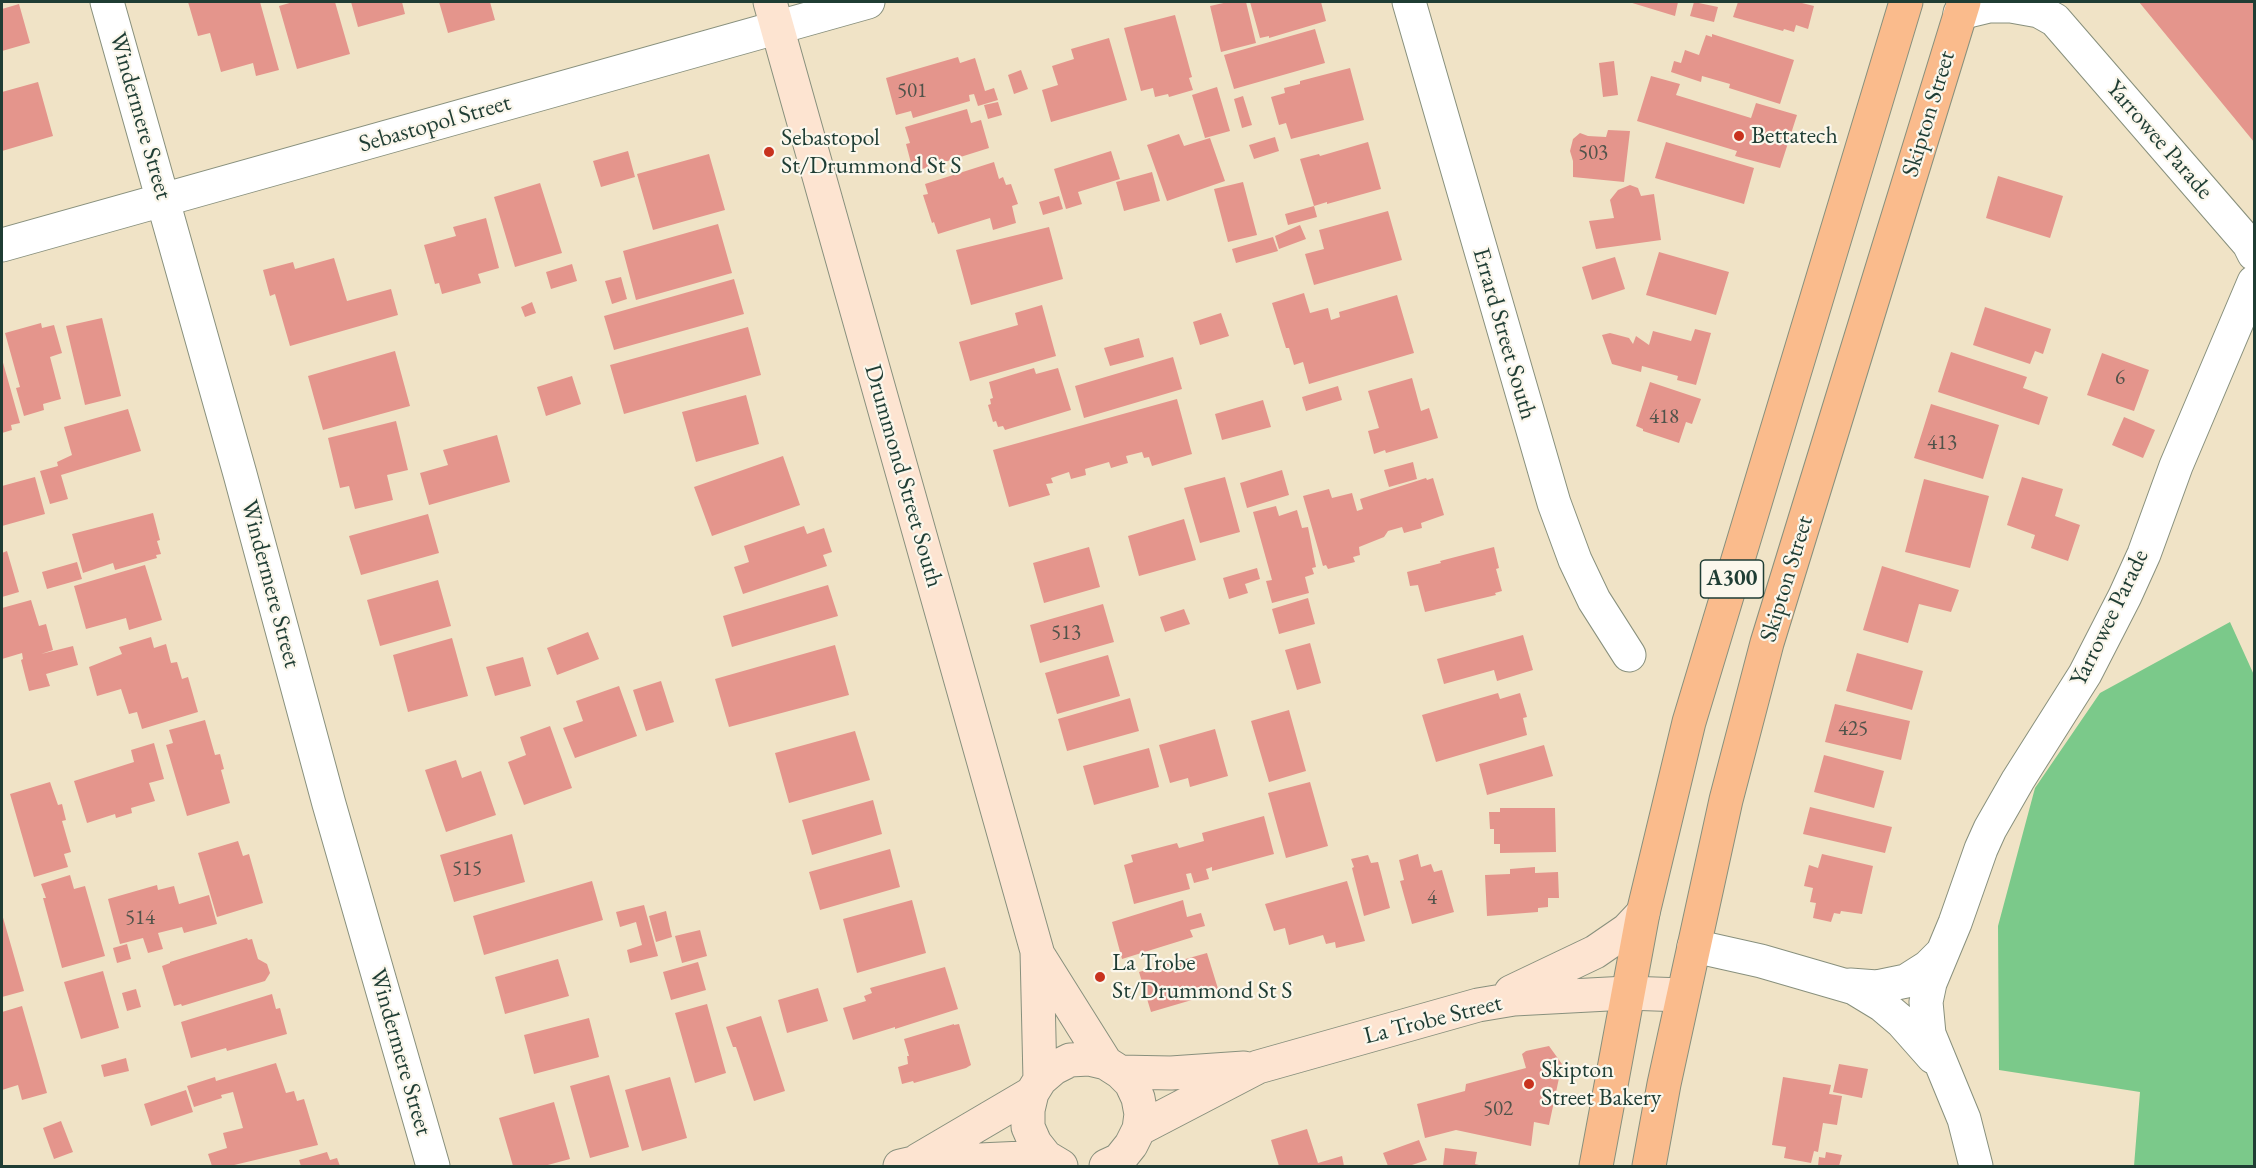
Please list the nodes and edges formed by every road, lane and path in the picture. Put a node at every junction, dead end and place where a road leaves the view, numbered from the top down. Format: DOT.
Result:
graph roads {
  1 [pos="107,2"];
  2 [pos="868,2"];
  3 [pos="1409,2"];
  4 [pos="1906,2"];
  5 [pos="1962,8"];
  6 [pos="773,14"];
  7 [pos="2056,14"];
  8 [pos="164,200"];
  9 [pos="2,245"];
  10 [pos="2253,250"];
  11 [pos="2254,282"];
  12 [pos="1629,655"];
  13 [pos="1643,913"];
  14 [pos="1946,944"];
  15 [pos="1694,946"];
  16 [pos="1036,951"];
  17 [pos="1845,985"];
  18 [pos="1627,993"];
  19 [pos="1683,995"];
  20 [pos="1478,1005"];
  21 [pos="1113,1067"];
  22 [pos="1258,1067"];
  23 [pos="1946,1076"];
  24 [pos="1036,1086"];
  25 [pos="1134,1147"];
  26 [pos="1053,1162"];
  27 [pos="907,1165"];
  28 [pos="433,1167"];
  29 [pos="1106,1167"];
  30 [pos="1596,1167"];
  31 [pos="1649,1167"];
  32 [pos="1976,1167"];
  1 -- 8 [label="street, Windermere Street"];
  2 -- 6 [label="street, Sebastopol Street"];
  3 -- 12 [label="street, Errard Street South"];
  4 -- 13 [label="highway, A300"];
  5 -- 7 [label="street, Yarrowee Parade"];
  5 -- 15 [label="highway, Skipton Street / A300"];
  6 -- 8 [label="street, Sebastopol Street"];
  6 -- 16 [label="main road, Drummond Street South"];
  7 -- 10 [label="street, Yarrowee Parade"];
  8 -- 9 [label="street, Sebastopol Street"];
  8 -- 28 [label="street, Windermere Street"];
  11 -- 14 [label="street, Yarrowee Parade"];
  13 -- 18 [label="highway, A300"];
  13 -- 20 [label="main road"];
  14 -- 17 [label="street, Yarrowee Parade"];
  14 -- 23 [label="street, Yarrowee Parade"];
  15 -- 17 [label="street, Yarrowee Parade"];
  15 -- 19 [label="highway, Skipton Street / A300"];
  16 -- 21 [label="main road, Drummond Street South"];
  16 -- 24 [label="main road, Drummond Street South"];
  17 -- 23 [label="street, Yarrowee Parade"];
  18 -- 19 [label="main road, La Trobe Street"];
  18 -- 20 [label="main road, La Trobe Street"];
  18 -- 30 [label="highway, A300"];
  19 -- 31 [label="highway, Skipton Street / A300"];
  20 -- 22 [label="main road, La Trobe Street"];
  21 -- 22 [label="main road, La Trobe Street"];
  21 -- 24 [label="main road, La Trobe Street"];
  21 -- 25 [label="main road, Drummond Street South"];
  22 -- 25 [label="main road, La Trobe Street"];
  23 -- 32 [label="street, Yarrowee Parade"];
  24 -- 26 [label="main road, Drummond Street South"];
  24 -- 27 [label="main road"];
  25 -- 29 [label="main road, La Trobe Street"];
  26 -- 27 [label="main road"];
}
